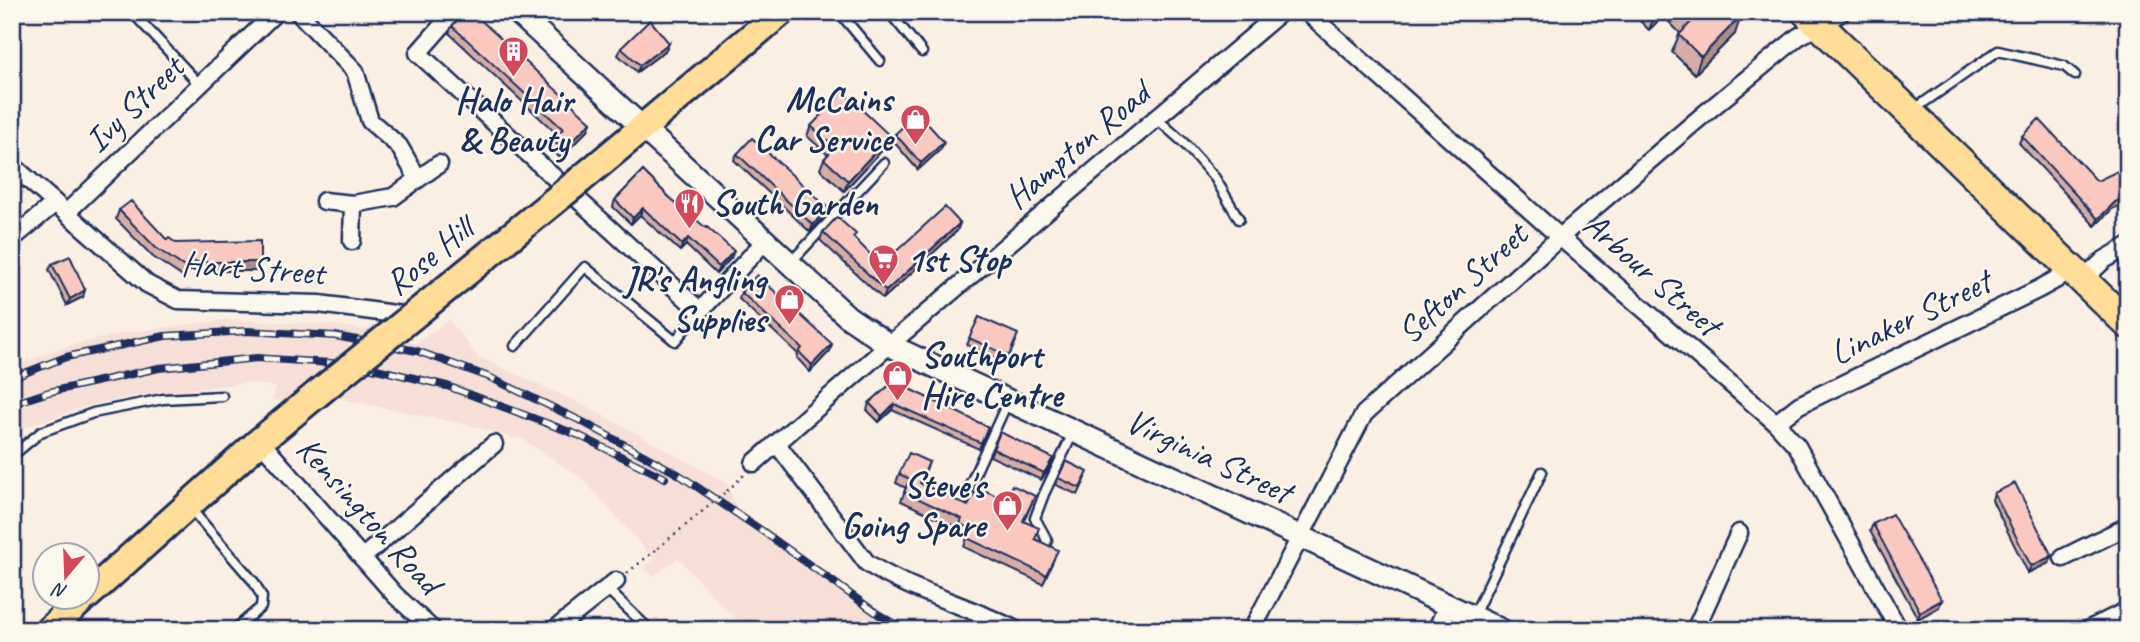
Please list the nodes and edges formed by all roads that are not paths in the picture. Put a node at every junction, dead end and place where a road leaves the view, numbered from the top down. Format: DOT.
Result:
graph roads {
  1 [pos="132,12"];
  2 [pos="276,12"];
  3 [pos="298,12"];
  4 [pos="454,12"];
  5 [pos="517,12"];
  6 [pos="781,12"];
  7 [pos="839,12"];
  8 [pos="889,12"];
  9 [pos="1281,12"];
  10 [pos="1307,12"];
  11 [pos="1822,16"];
  12 [pos="922,52"];
  13 [pos="880,61"];
  14 [pos="2075,75"];
  15 [pos="200,85"];
  16 [pos="1911,112"];
  17 [pos="1156,118"];
  18 [pos="644,128"];
  19 [pos="439,163"];
  20 [pos="884,163"];
  21 [pos="12,165"];
  22 [pos="418,179"];
  23 [pos="324,201"];
  24 [pos="353,204"];
  25 [pos="60,208"];
  26 [pos="1239,219"];
  27 [pos="1560,237"];
  28 [pos="12,239"];
  29 [pos="766,240"];
  30 [pos="352,241"];
  31 [pos="2128,246"];
  32 [pos="790,263"];
  33 [pos="2076,274"];
  34 [pos="701,311"];
  35 [pos="410,316"];
  36 [pos="2128,324"];
  37 [pos="889,345"];
  38 [pos="515,346"];
  39 [pos="222,396"];
  40 [pos="1008,400"];
  41 [pos="1776,423"];
  42 [pos="1074,431"];
  43 [pos="260,441"];
  44 [pos="494,444"];
  45 [pos="777,444"];
  46 [pos="12,456"];
  47 [pos="749,469"];
  48 [pos="1542,472"];
  49 [pos="932,488"];
  50 [pos="188,506"];
  51 [pos="2128,526"];
  52 [pos="1739,533"];
  53 [pos="1301,535"];
  54 [pos="1044,548"];
  55 [pos="362,558"];
  56 [pos="2063,558"];
  57 [pos="102,583"];
  58 [pos="611,585"];
  59 [pos="1448,605"];
  60 [pos="71,610"];
  61 [pos="2128,613"];
  62 [pos="1473,617"];
  63 [pos="49,630"];
  64 [pos="234,630"];
  65 [pos="433,630"];
  66 [pos="554,630"];
  67 [pos="650,630"];
  68 [pos="1016,630"];
  69 [pos="1252,630"];
  70 [pos="1436,630"];
  71 [pos="1501,630"];
  72 [pos="1695,630"];
  73 [pos="1899,630"];
  74 [pos="2093,630"];
  1 -- 15 [label="lane"];
  2 -- 15 [label="street, Ivy Street"];
  3 -- 22 [label="street"];
  4 -- 34 [label="street"];
  5 -- 18 [label="street, Virginia Street"];
  6 -- 18 [label="main road, Rose Hill"];
  7 -- 13 [label="lane"];
  8 -- 12 [label="lane"];
  9 -- 17 [label="street, Hampton Road"];
  10 -- 27 [label="street, Arbour Street"];
  11 -- 16 [label="highway"];
  11 -- 27 [label="street, Sefton Street"];
  14 -- 16 [label="lane"];
  15 -- 25 [label="street, Ivy Street"];
  16 -- 33 [label="highway"];
  17 -- 26 [label="lane"];
  17 -- 37 [label="street, Hampton Road"];
  18 -- 29 [label="street, Virginia Street"];
  18 -- 35 [label="main road, Rose Hill, bridge"];
  19 -- 22 [label="street"];
  20 -- 32 [label="lane"];
  21 -- 25 [label="street, Hart Street"];
  22 -- 24 [label="street"];
  23 -- 24 [label="street"];
  24 -- 30 [label="street"];
  25 -- 28 [label="street, Ivy Street"];
  25 -- 35 [label="street, Hart Street"];
  27 -- 41 [label="street, Arbour Street"];
  27 -- 53 [label="street, Sefton Street"];
  29 -- 32 [label="street, Virginia Street"];
  29 -- 34 [label="street"];
  31 -- 33 [label="street, Linaker Street"];
  32 -- 37 [label="street, Virginia Street"];
  33 -- 36 [label="highway"];
  33 -- 41 [label="street, Linaker Street"];
  34 -- 38 [label="lane"];
  35 -- 43 [label="main road, Rose Hill, bridge"];
  37 -- 40 [label="street, Virginia Street"];
  37 -- 45 [label="street, Hampton Road"];
  39 -- 46 [label="lane"];
  40 -- 42 [label="street, Virginia Street"];
  40 -- 49 [label="lane"];
  41 -- 73 [label="street, Arbour Street"];
  42 -- 53 [label="street, Virginia Street"];
  42 -- 54 [label="lane"];
  43 -- 50 [label="main road, Rose Hill"];
  43 -- 55 [label="street, Kensington Road"];
  44 -- 55 [label="street"];
  45 -- 47 [label="street, Hampton Road"];
  45 -- 68 [label="street"];
  48 -- 62 [label="lane"];
  50 -- 57 [label="main road, Rose Hill"];
  50 -- 64 [label="lane"];
  51 -- 56 [label="street"];
  52 -- 72 [label="street"];
  53 -- 59 [label="street, Virginia Street"];
  53 -- 69 [label="street, Sefton Street"];
  55 -- 65 [label="street, Kensington Road"];
  58 -- 66 [label="street"];
  58 -- 67 [label="lane"];
  59 -- 62 [label="street, Virginia Street"];
  59 -- 70 [label="street"];
  60 -- 63 [label="main road, Rose Hill"];
  61 -- 74 [label="street"];
  62 -- 71 [label="street, Virginia Street"];
}
